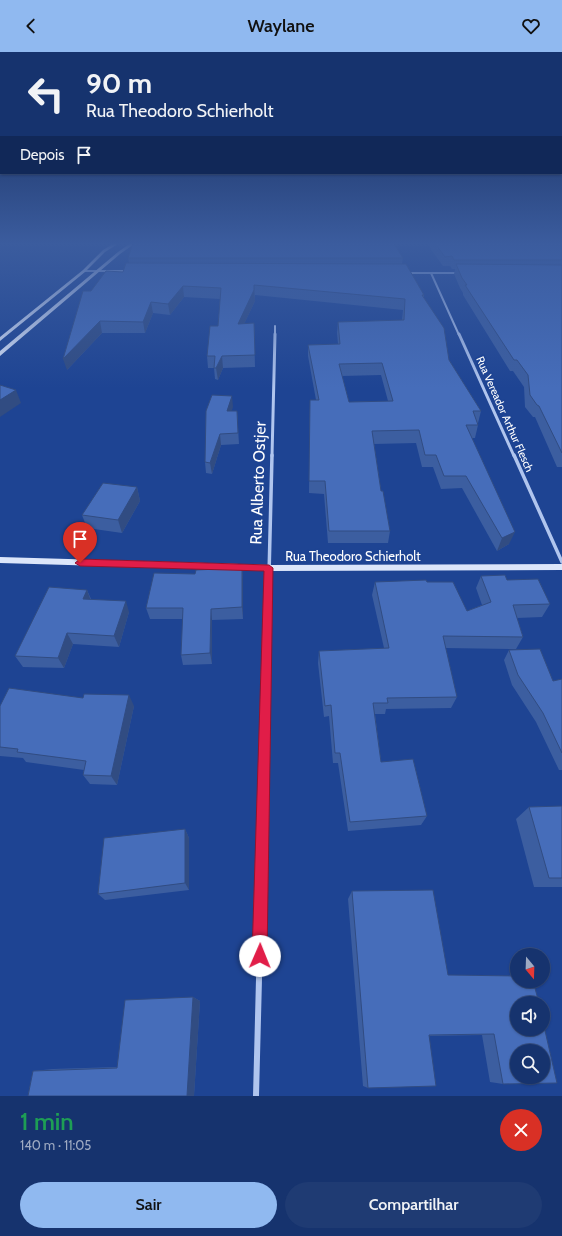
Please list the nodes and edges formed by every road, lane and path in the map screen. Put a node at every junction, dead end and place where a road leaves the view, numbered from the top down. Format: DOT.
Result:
graph roads {
  1 [pos="60,291"];
  2 [pos="75,291"];
  3 [pos="439,291"];
  4 [pos="275,326"];
  5 [pos="0,339"];
  6 [pos="0,354"];
  7 [pos="0,561"];
  8 [pos="562,562"];
  9 [pos="562,567"];
  10 [pos="269,568"];
  11 [pos="256,1096"];
  1 -- 5 [label="main road"];
  2 -- 6 [label="main road"];
  3 -- 8 [label="street, Rua Vereador Arthur Flesch"];
  4 -- 10 [label="street, Rua Alberto Ostjer"];
  7 -- 10 [label="main road, Rua Theodoro Schierholt"];
  9 -- 10 [label="main road, Rua Theodoro Schierholt"];
  10 -- 11 [label="street, Rua Alberto Ostjer"];
}
